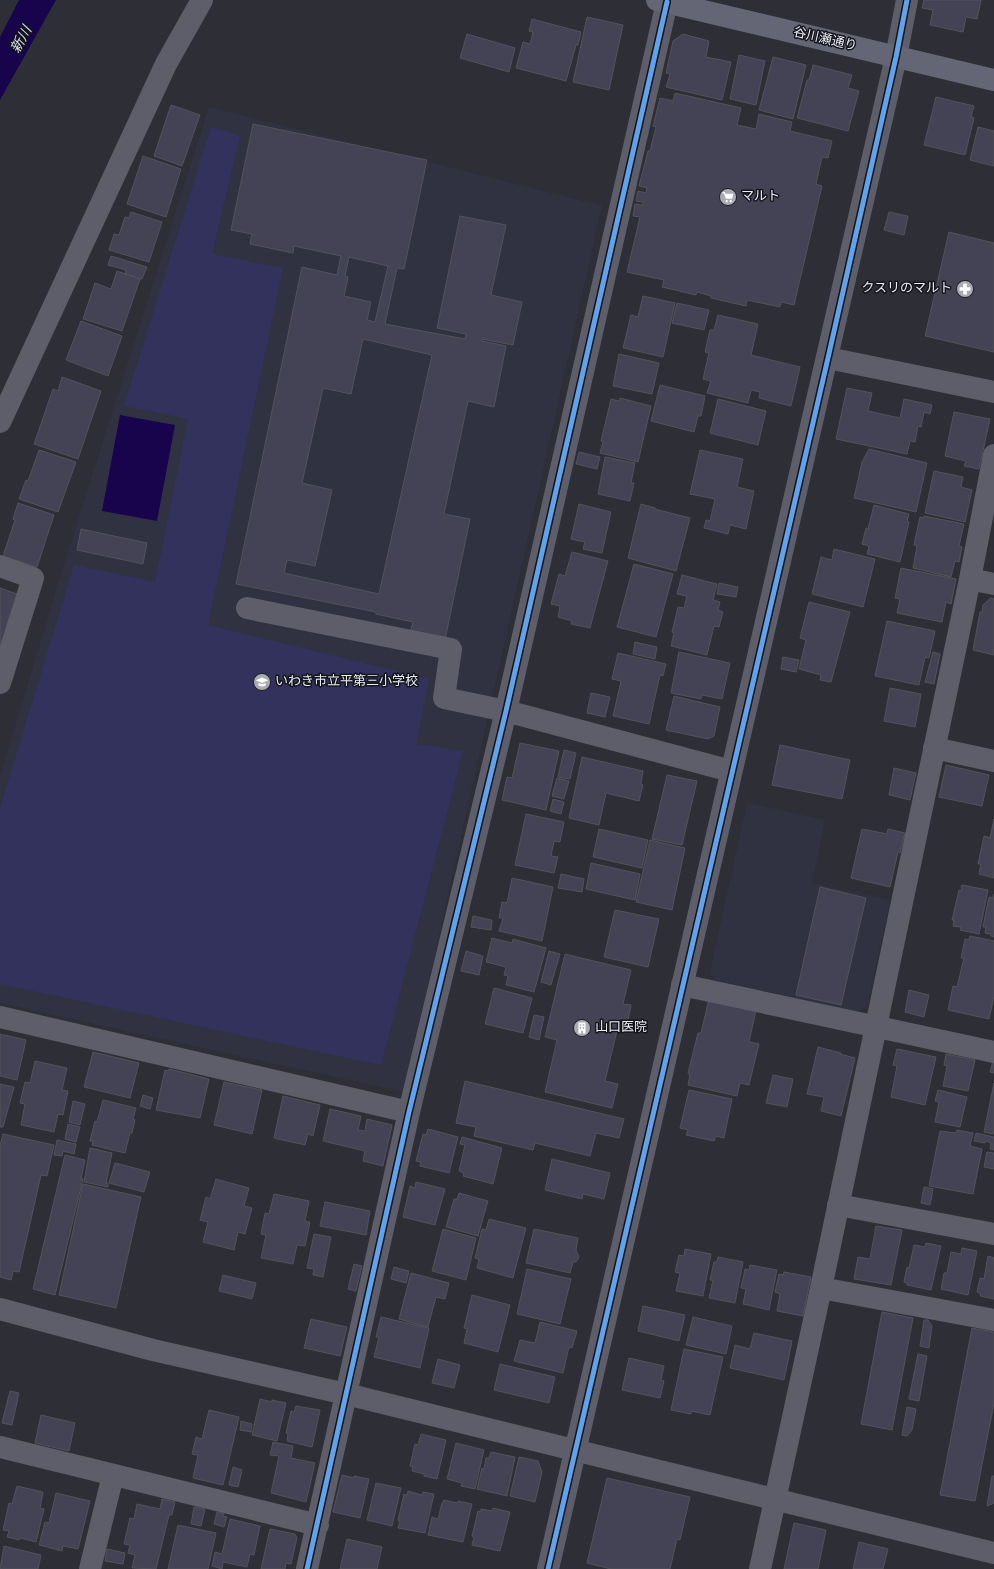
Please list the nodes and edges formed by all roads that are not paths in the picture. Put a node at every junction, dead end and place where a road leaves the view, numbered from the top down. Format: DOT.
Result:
graph roads {
  1 [pos="202,0"];
  2 [pos="907,0"];
  3 [pos="662,1"];
  4 [pos="896,57"];
  5 [pos="994,80"];
  6 [pos="828,358"];
  7 [pos="994,392"];
  8 [pos="0,422"];
  9 [pos="994,455"];
  10 [pos="0,566"];
  11 [pos="970,579"];
  12 [pos="994,584"];
  13 [pos="247,608"];
  14 [pos="0,683"];
  15 [pos="506,711"];
  16 [pos="934,748"];
  17 [pos="994,761"];
  18 [pos="731,771"];
  19 [pos="682,985"];
  20 [pos="0,1017"];
  21 [pos="875,1026"];
  22 [pos="994,1052"];
  23 [pos="409,1112"];
  24 [pos="838,1205"];
  25 [pos="994,1234"];
  26 [pos="821,1288"];
  27 [pos="0,1309"];
  28 [pos="994,1320"];
  29 [pos="346,1394"];
  30 [pos="0,1447"];
  31 [pos="576,1450"];
  32 [pos="113,1476"];
  33 [pos="776,1500"];
  34 [pos="318,1525"];
  35 [pos="994,1553"];
  36 [pos="90,1569"];
  37 [pos="308,1569"];
  38 [pos="548,1569"];
  39 [pos="760,1569"];
  1 -- 8 [label="street"];
  2 -- 4 [label="street"];
  3 -- 4 [label="main road, 谷川瀬通り"];
  3 -- 15 [label="street"];
  4 -- 5 [label="main road, 谷川瀬通り"];
  4 -- 6 [label="street"];
  6 -- 7 [label="street"];
  6 -- 18 [label="street"];
  9 -- 11 [label="street"];
  10 -- 14 [label="street"];
  11 -- 12 [label="street"];
  11 -- 16 [label="street"];
  13 -- 15 [label="street"];
  15 -- 18 [label="street"];
  15 -- 23 [label="street"];
  16 -- 17 [label="street"];
  16 -- 21 [label="street"];
  18 -- 19 [label="street"];
  19 -- 21 [label="street"];
  19 -- 31 [label="street"];
  20 -- 23 [label="street"];
  21 -- 22 [label="street"];
  21 -- 24 [label="street"];
  23 -- 29 [label="street"];
  24 -- 25 [label="street"];
  24 -- 26 [label="street"];
  26 -- 28 [label="street"];
  26 -- 33 [label="street"];
  27 -- 29 [label="street"];
  29 -- 31 [label="street"];
  29 -- 34 [label="street"];
  30 -- 32 [label="street"];
  31 -- 33 [label="street"];
  31 -- 38 [label="street"];
  32 -- 34 [label="street"];
  32 -- 36 [label="street"];
  33 -- 35 [label="street"];
  33 -- 39 [label="street"];
  34 -- 37 [label="street"];
}
